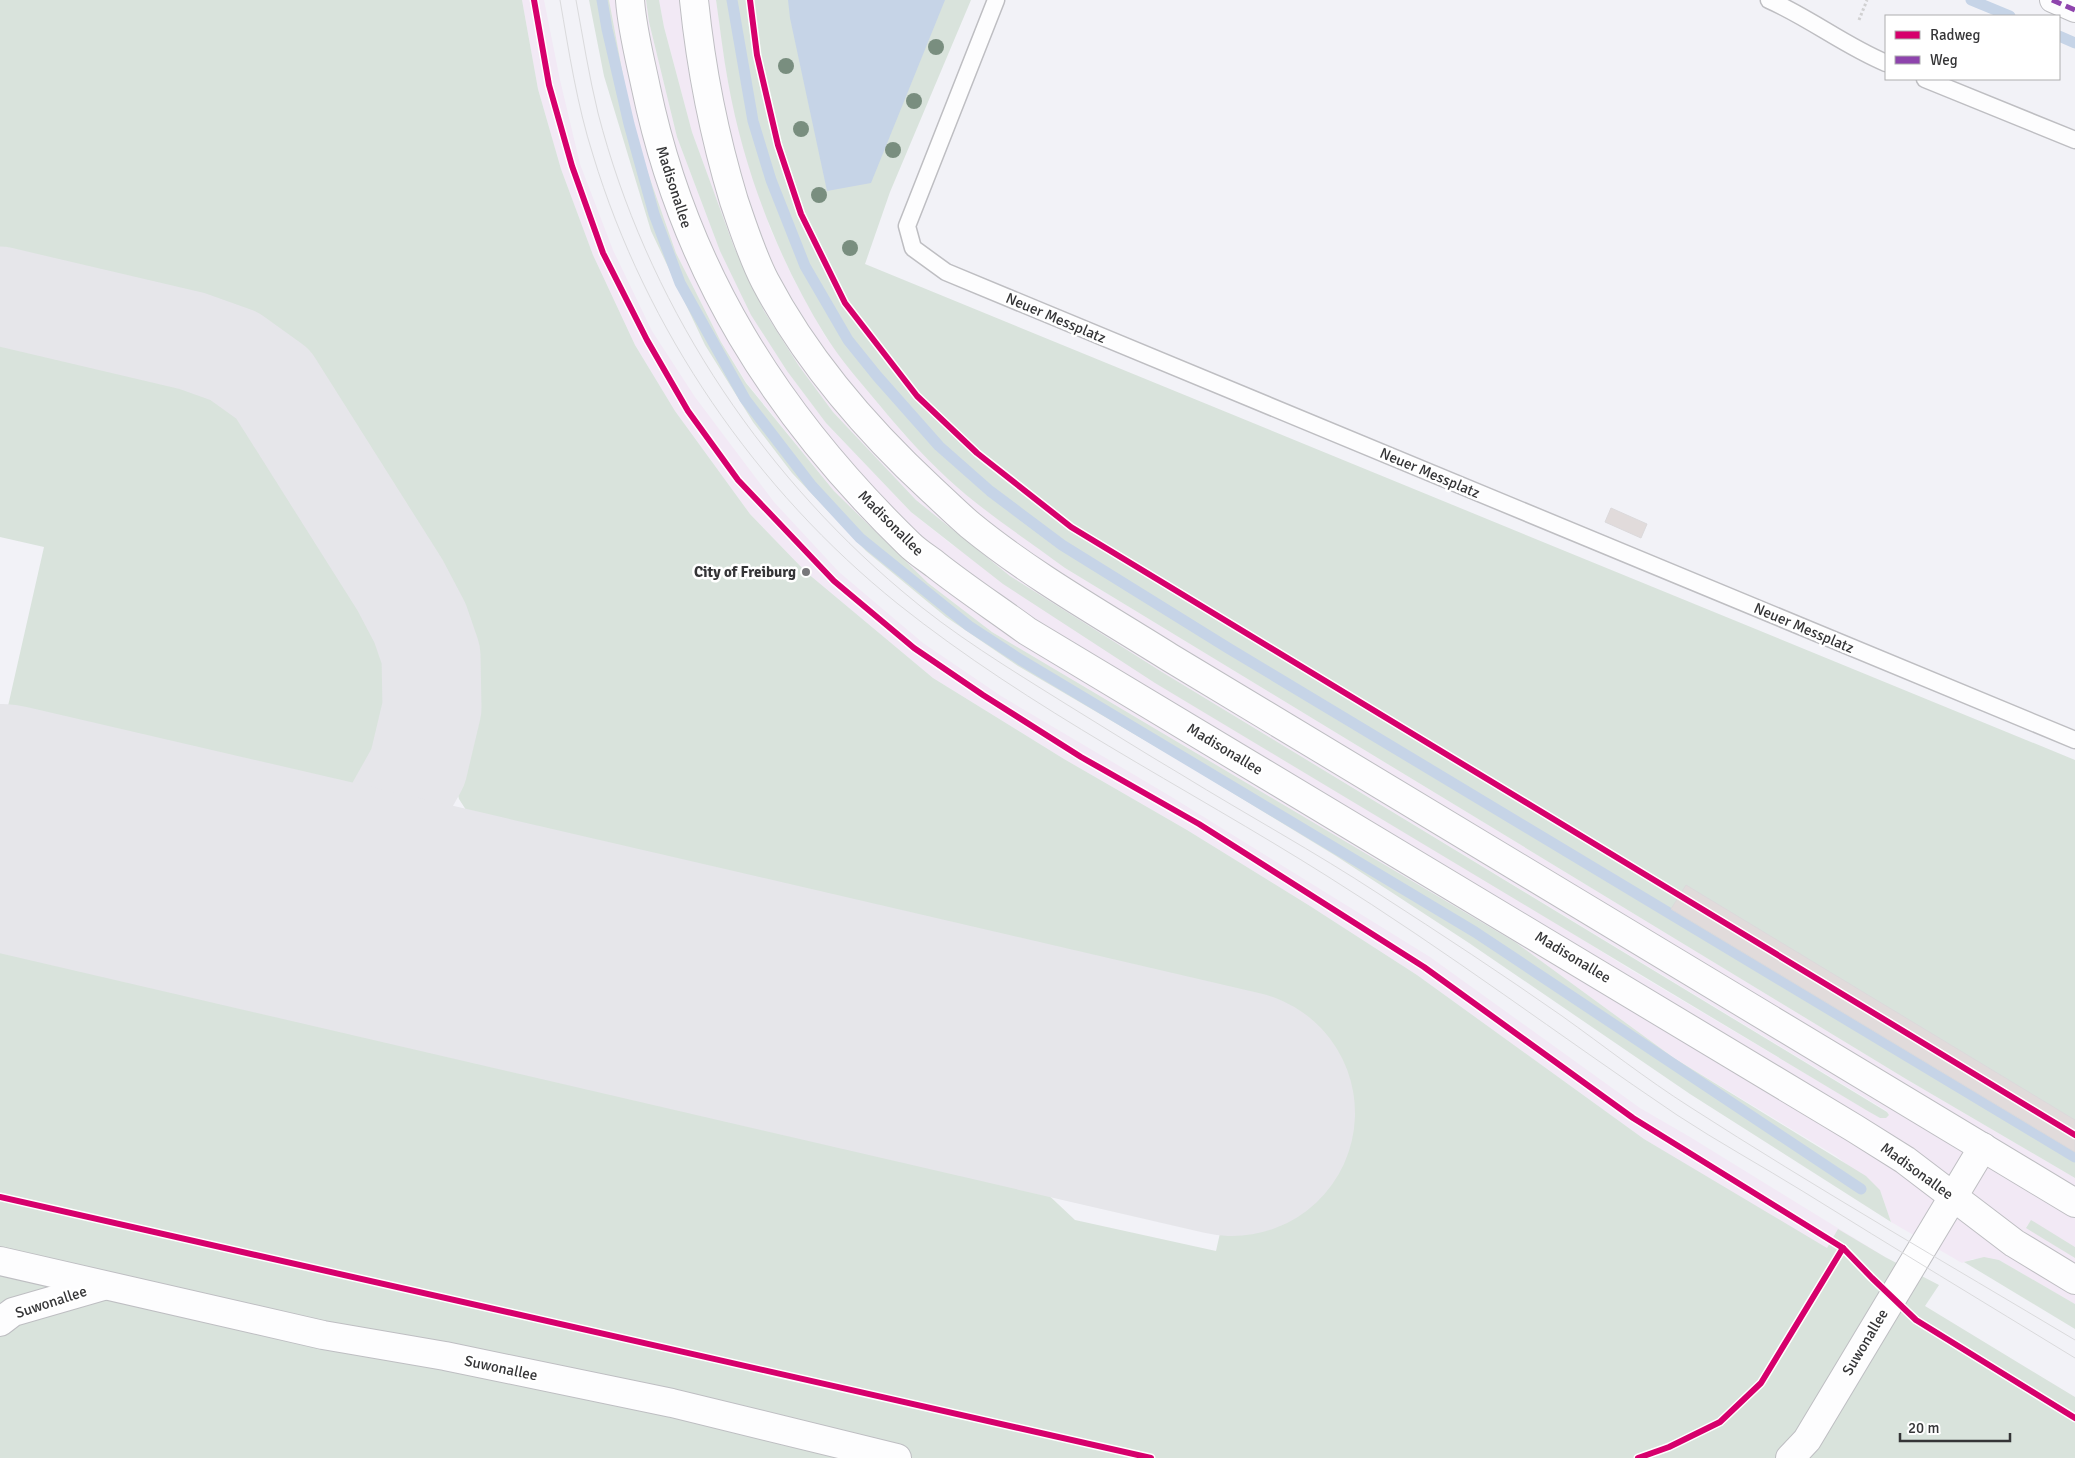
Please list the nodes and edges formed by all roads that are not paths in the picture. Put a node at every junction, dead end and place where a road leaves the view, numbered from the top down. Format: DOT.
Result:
graph roads {
  1 [pos="630,0"];
  2 [pos="694,0"];
  3 [pos="996,0"];
  4 [pos="1769,0"];
  5 [pos="2052,0"];
  6 [pos="2075,10"];
  7 [pos="1885,63"];
  8 [pos="1927,80"];
  9 [pos="2075,140"];
  10 [pos="2075,740"];
  11 [pos="1983,1147"];
  12 [pos="1953,1197"];
  13 [pos="2075,1203"];
  14 [pos="0,1261"];
  15 [pos="2075,1280"];
  16 [pos="103,1286"];
  17 [pos="0,1322"];
  18 [pos="897,1458"];
  19 [pos="1790,1458"];
  1 -- 12 [label="main road, Madisonallee"];
  2 -- 11 [label="main road"];
  3 -- 10 [label="lane, Neuer Messplatz"];
  4 -- 7 [label="lane"];
  5 -- 6 [label="street"];
  8 -- 9 [label="lane"];
  11 -- 12 [label="main road, Suwonallee"];
  11 -- 13 [label="main road"];
  12 -- 15 [label="main road, Madisonallee"];
  12 -- 19 [label="main road, Suwonallee"];
  14 -- 16 [label="main road, Suwonallee"];
  16 -- 17 [label="main road, Suwonallee"];
  16 -- 18 [label="main road, Suwonallee"];
}
